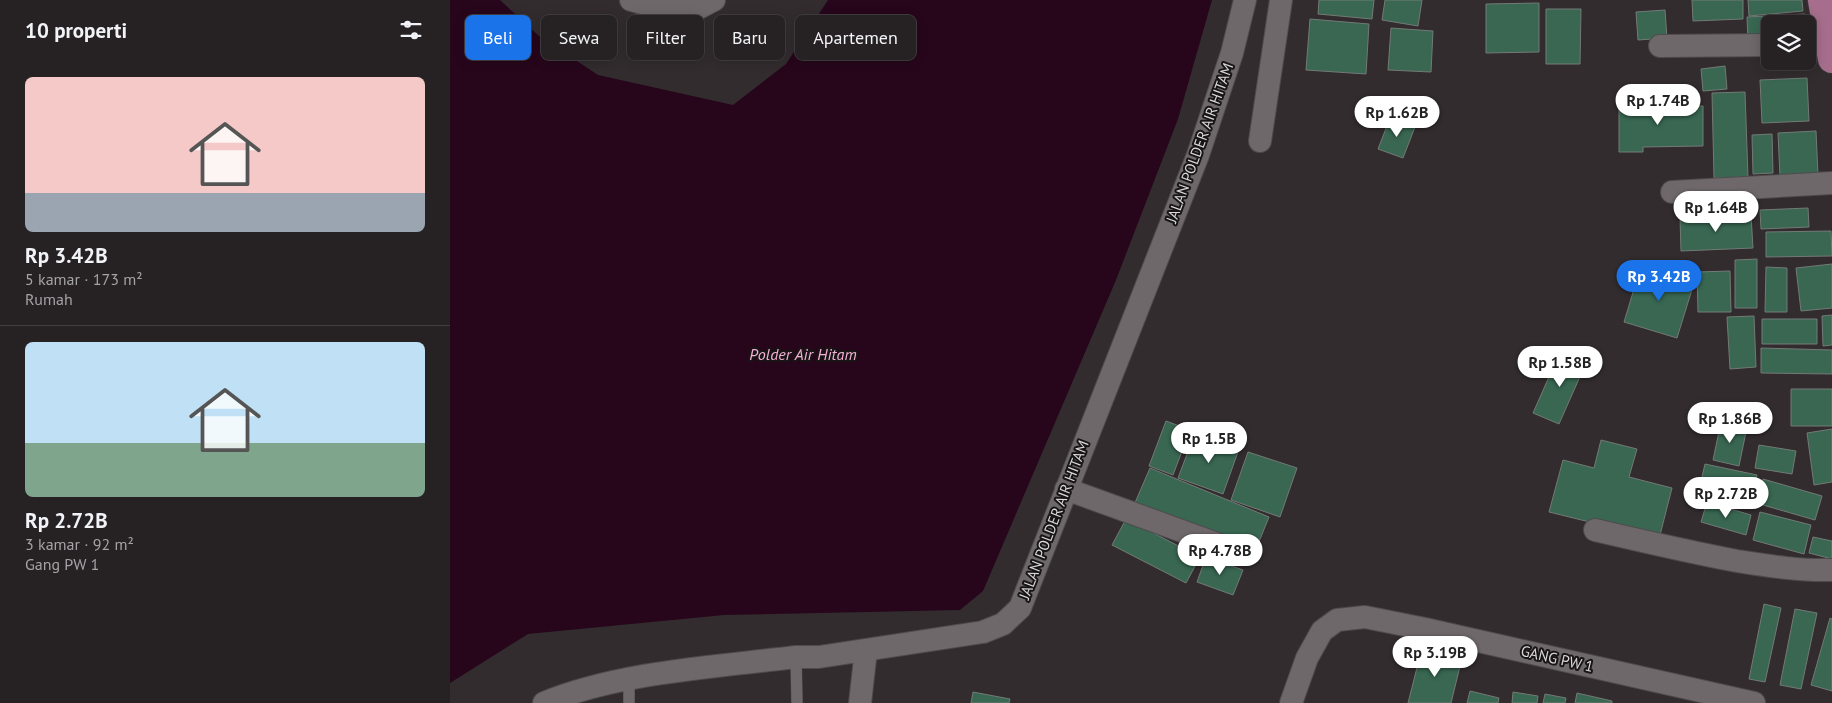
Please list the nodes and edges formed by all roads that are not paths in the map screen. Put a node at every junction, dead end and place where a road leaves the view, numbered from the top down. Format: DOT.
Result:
graph roads {
  1 [pos="631,0"];
  2 [pos="714,0"];
  3 [pos="1822,0"];
  4 [pos="1244,2"];
  5 [pos="1280,5"];
  6 [pos="1761,45"];
  7 [pos="1660,46"];
  8 [pos="1823,50"];
  9 [pos="1260,141"];
  10 [pos="1832,183"];
  11 [pos="1672,192"];
  12 [pos="1066,489"];
  13 [pos="1595,530"];
  14 [pos="1234,550"];
  15 [pos="1832,570"];
  16 [pos="866,650"];
  17 [pos="796,657"];
  18 [pos="629,678"];
  19 [pos="544,703"];
  20 [pos="629,703"];
  21 [pos="797,703"];
  22 [pos="860,703"];
  23 [pos="1290,703"];
  24 [pos="1754,703"];
  1 -- 2 [label="street"];
  3 -- 8 [label="highway"];
  4 -- 5 [label="street"];
  4 -- 12 [label="street, JALAN POLDER AIR HITAM"];
  5 -- 9 [label="street"];
  6 -- 7 [label="street"];
  10 -- 11 [label="street"];
  12 -- 14 [label="street"];
  12 -- 16 [label="street, JALAN POLDER AIR HITAM"];
  13 -- 15 [label="street"];
  16 -- 17 [label="street, JALAN POLDER AIR HITAM"];
  16 -- 22 [label="street"];
  17 -- 18 [label="street, JALAN POLDER AIR HITAM"];
  17 -- 21 [label="lane"];
  18 -- 19 [label="street, JALAN POLDER AIR HITAM"];
  18 -- 20 [label="lane"];
  23 -- 24 [label="street, GANG PW 1"];
}
